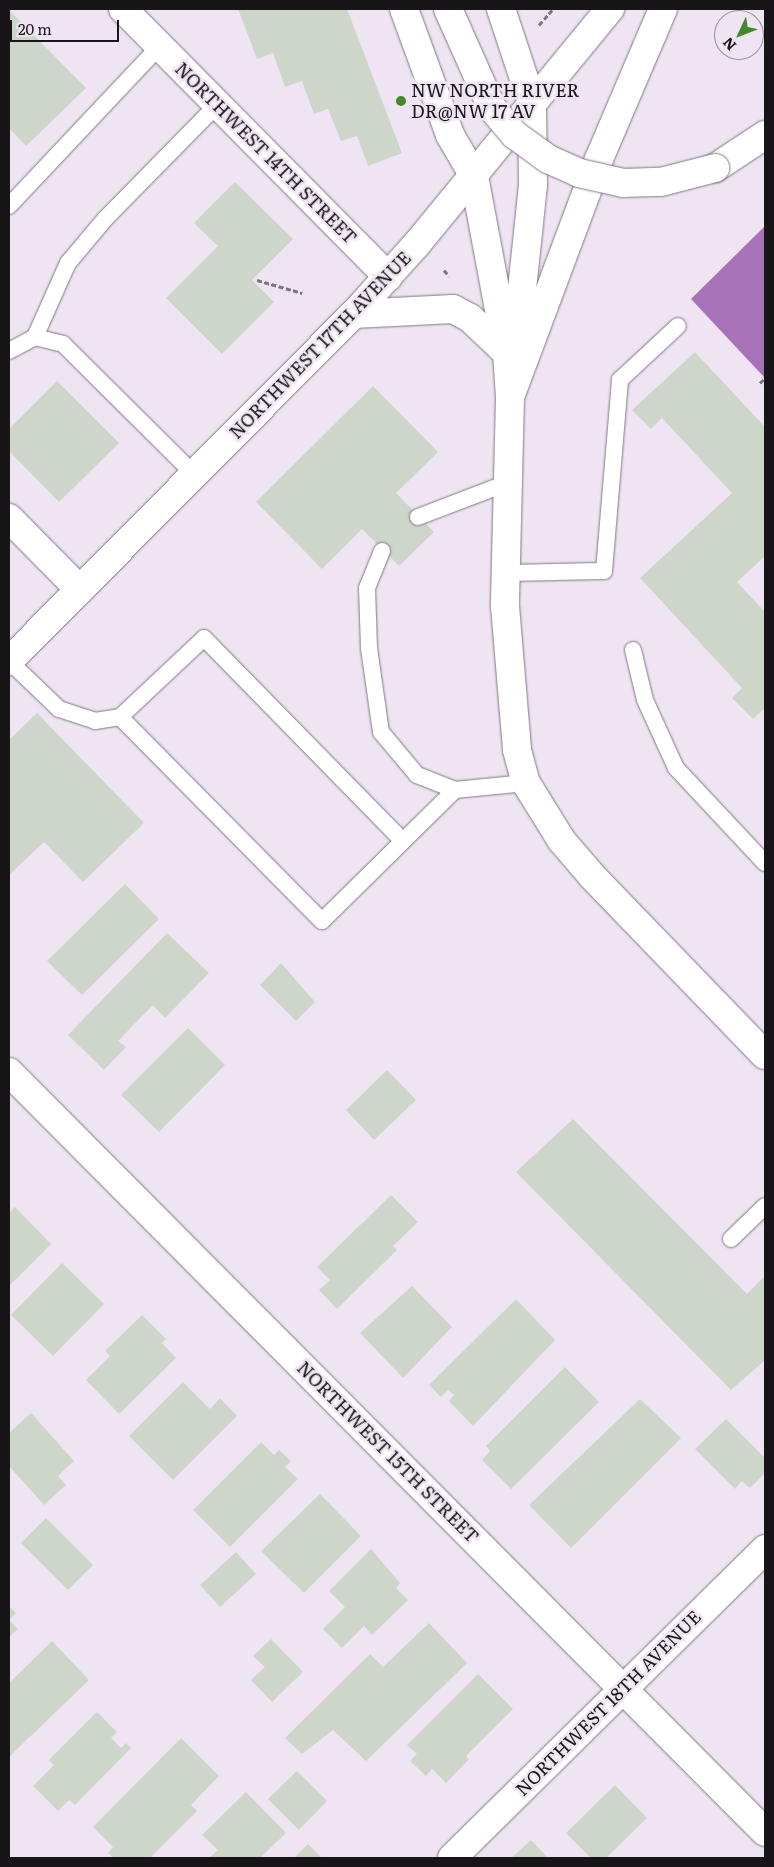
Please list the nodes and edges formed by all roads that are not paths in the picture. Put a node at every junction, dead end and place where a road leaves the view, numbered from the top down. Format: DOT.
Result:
graph roads {
  1 [pos="123,9"];
  2 [pos="404,9"];
  3 [pos="448,9"];
  4 [pos="501,9"];
  5 [pos="610,9"];
  6 [pos="663,9"];
  7 [pos="160,46"];
  8 [pos="532,103"];
  9 [pos="218,104"];
  10 [pos="765,135"];
  11 [pos="474,176"];
  12 [pos="9,206"];
  13 [pos="388,276"];
  14 [pos="354,314"];
  15 [pos="678,326"];
  16 [pos="35,336"];
  17 [pos="9,351"];
  18 [pos="507,353"];
  19 [pos="510,397"];
  20 [pos="194,474"];
  21 [pos="507,483"];
  22 [pos="418,516"];
  23 [pos="9,518"];
  24 [pos="382,550"];
  25 [pos="505,573"];
  26 [pos="80,590"];
  27 [pos="633,650"];
  28 [pos="9,661"];
  29 [pos="120,717"];
  30 [pos="526,783"];
  31 [pos="455,790"];
  32 [pos="403,841"];
  33 [pos="765,863"];
  34 [pos="765,1055"];
  35 [pos="9,1072"];
  36 [pos="765,1206"];
  37 [pos="732,1239"];
  38 [pos="765,1549"];
  39 [pos="624,1688"];
  40 [pos="765,1832"];
  41 [pos="452,1858"];
  1 -- 7 [label="street, NORTHWEST 14TH STREET"];
  2 -- 11 [label="street"];
  3 -- 10 [label="street, bridge"];
  4 -- 8 [label="street"];
  5 -- 8 [label="street, NORTHWEST 17TH AVENUE"];
  6 -- 19 [label="street"];
  7 -- 9 [label="street, NORTHWEST 14TH STREET"];
  7 -- 12 [label="lane"];
  8 -- 11 [label="street, NORTHWEST 17TH AVENUE"];
  8 -- 19 [label="street"];
  9 -- 13 [label="street, NORTHWEST 14TH STREET"];
  9 -- 16 [label="lane"];
  11 -- 13 [label="street, NORTHWEST 17TH AVENUE"];
  11 -- 18 [label="street"];
  13 -- 14 [label="street, NORTHWEST 17TH AVENUE"];
  14 -- 18 [label="street"];
  14 -- 20 [label="street, NORTHWEST 17TH AVENUE"];
  15 -- 25 [label="lane"];
  16 -- 17 [label="lane"];
  16 -- 20 [label="lane"];
  18 -- 19 [label="street"];
  19 -- 21 [label="street"];
  20 -- 26 [label="street, NORTHWEST 17TH AVENUE"];
  21 -- 22 [label="lane"];
  21 -- 25 [label="street"];
  23 -- 26 [label="street"];
  24 -- 31 [label="lane"];
  25 -- 30 [label="street"];
  26 -- 28 [label="street, NORTHWEST 17TH AVENUE"];
  27 -- 33 [label="lane"];
  28 -- 29 [label="lane"];
  29 -- 32 [label="lane"];
  29 -- 32 [label="lane"];
  30 -- 31 [label="lane"];
  30 -- 34 [label="street"];
  31 -- 32 [label="lane"];
  35 -- 39 [label="street, NORTHWEST 15TH STREET"];
  36 -- 37 [label="lane"];
  38 -- 39 [label="street, NORTHWEST 18TH AVENUE"];
  39 -- 40 [label="street, NORTHWEST 15TH STREET"];
  39 -- 41 [label="street, NORTHWEST 18TH AVENUE"];
}
